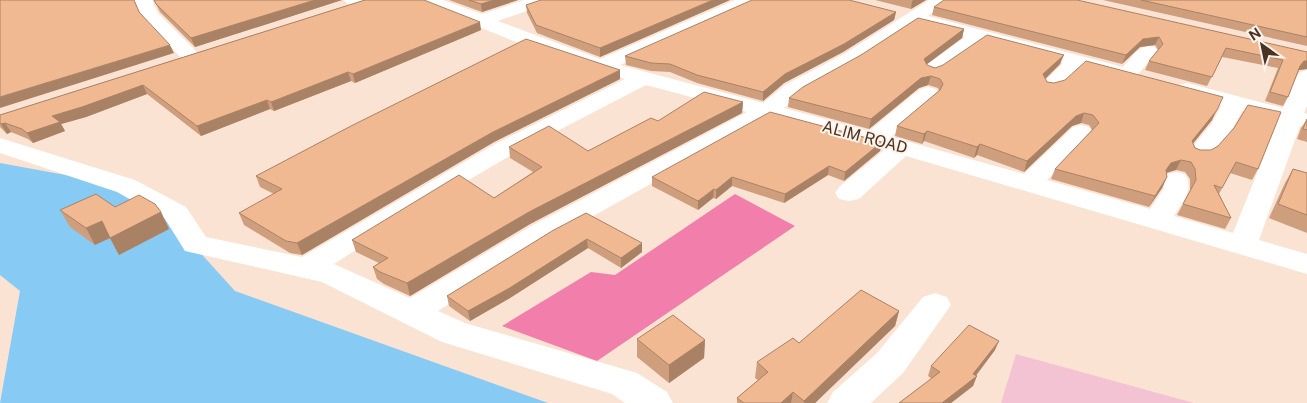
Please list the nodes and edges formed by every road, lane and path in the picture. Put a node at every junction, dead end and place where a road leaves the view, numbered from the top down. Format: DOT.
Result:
graph roads {
  1 [pos="143,0"];
  2 [pos="427,0"];
  3 [pos="540,0"];
  4 [pos="749,0"];
  5 [pos="941,0"];
  6 [pos="885,10"];
  7 [pos="914,18"];
  8 [pos="480,21"];
  9 [pos="981,35"];
  10 [pos="1148,50"];
  11 [pos="1078,61"];
  12 [pos="170,62"];
  13 [pos="602,66"];
  14 [pos="933,69"];
  15 [pos="1307,76"];
  16 [pos="642,78"];
  17 [pos="1147,79"];
  18 [pos="1052,85"];
  19 [pos="928,94"];
  20 [pos="1233,102"];
  21 [pos="766,111"];
  22 [pos="1299,119"];
  23 [pos="1081,132"];
  24 [pos="874,139"];
  25 [pos="0,145"];
  26 [pos="902,146"];
  27 [pos="1200,152"];
  28 [pos="1176,180"];
  29 [pos="1030,183"];
  30 [pos="849,193"];
  31 [pos="1158,220"];
  32 [pos="1243,244"];
  33 [pos="1307,264"];
  34 [pos="307,268"];
  35 [pos="934,305"];
  36 [pos="411,313"];
  37 [pos="654,403"];
  38 [pos="846,403"];
  1 -- 12 [label="street"];
  2 -- 8 [label="street, ALIM ROAD"];
  3 -- 8 [label="street"];
  4 -- 13 [label="street"];
  5 -- 7 [label="street"];
  6 -- 7 [label="street"];
  7 -- 9 [label="street"];
  7 -- 21 [label="street"];
  8 -- 13 [label="street, ALIM ROAD"];
  9 -- 11 [label="street"];
  9 -- 14 [label="street"];
  10 -- 17 [label="street"];
  11 -- 17 [label="street"];
  11 -- 18 [label="street"];
  13 -- 16 [label="street, ALIM ROAD"];
  15 -- 22 [label="street"];
  16 -- 21 [label="street, ALIM ROAD"];
  16 -- 34 [label="street"];
  17 -- 20 [label="street"];
  19 -- 24 [label="street"];
  20 -- 22 [label="street"];
  20 -- 27 [label="street"];
  21 -- 24 [label="street, ALIM ROAD"];
  21 -- 36 [label="street"];
  22 -- 32 [label="street"];
  23 -- 29 [label="street"];
  24 -- 26 [label="street, ALIM ROAD"];
  25 -- 34 [label="street"];
  26 -- 29 [label="street, ALIM ROAD"];
  26 -- 30 [label="street"];
  28 -- 31 [label="street"];
  29 -- 31 [label="street, ALIM ROAD"];
  31 -- 32 [label="street, ALIM ROAD"];
  32 -- 33 [label="street, ALIM ROAD"];
  34 -- 36 [label="street"];
  35 -- 38 [label="street"];
  36 -- 37 [label="street"];
}
